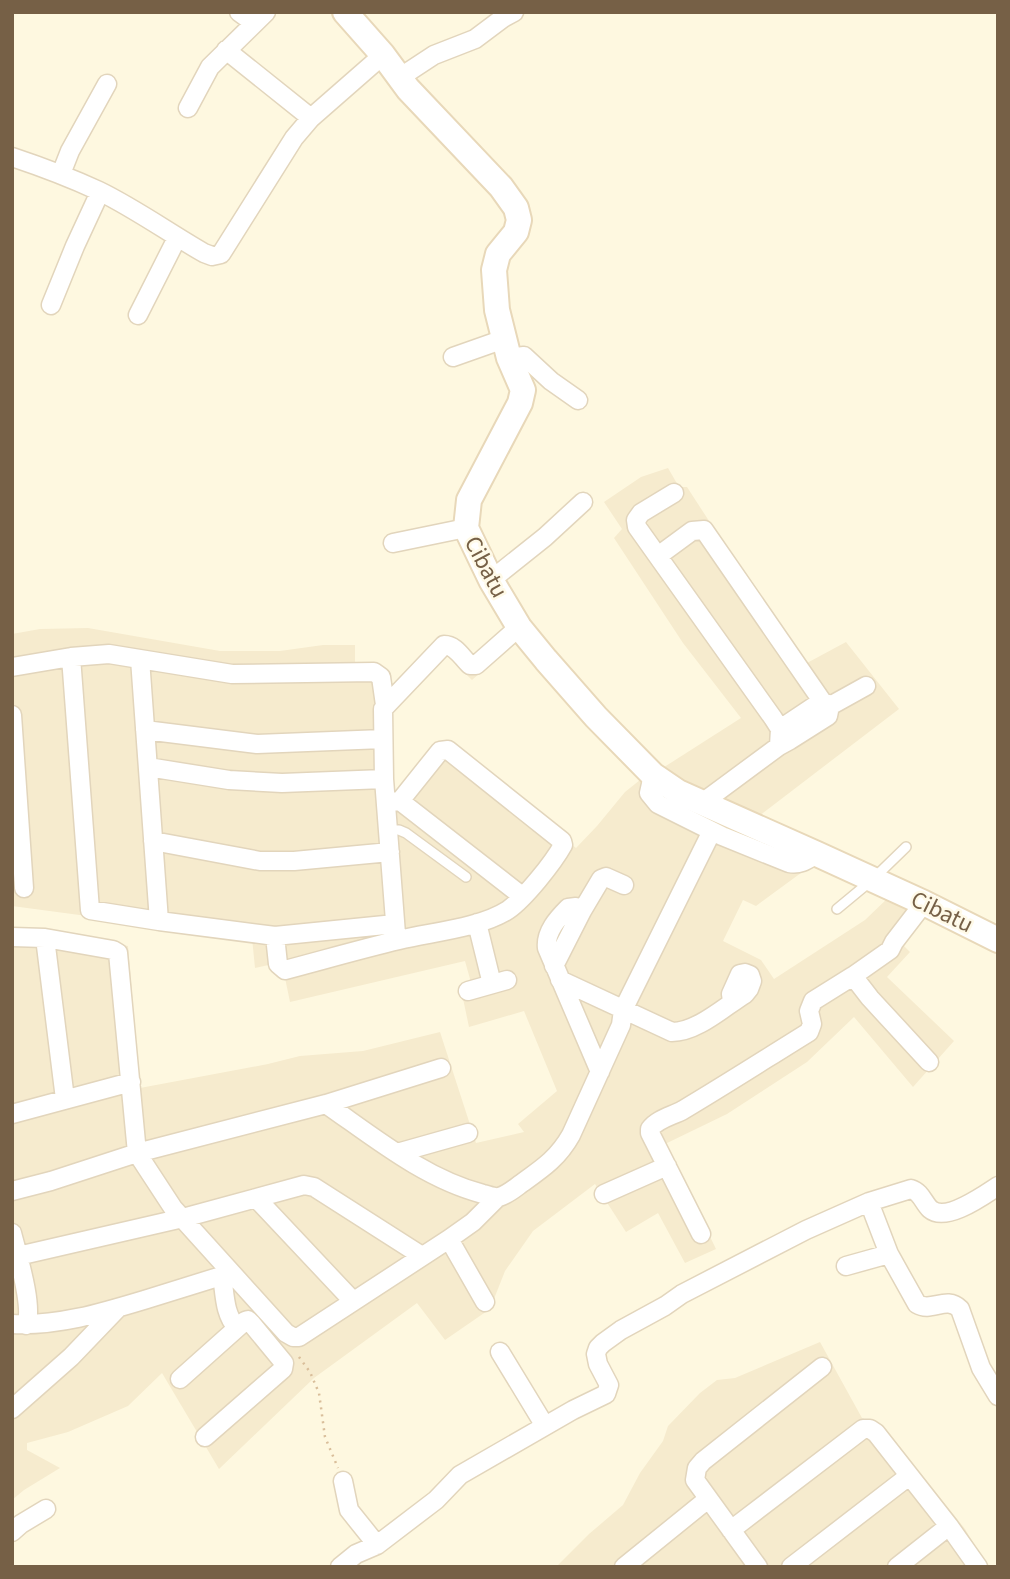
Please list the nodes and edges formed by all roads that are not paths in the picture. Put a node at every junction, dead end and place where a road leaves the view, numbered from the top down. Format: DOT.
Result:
graph roads {
  1 [pos="239,12"];
  2 [pos="345,12"];
  3 [pos="514,12"];
  4 [pos="260,18"];
  5 [pos="226,50"];
  6 [pos="383,55"];
  7 [pos="399,78"];
  8 [pos="107,84"];
  9 [pos="188,107"];
  10 [pos="311,118"];
  11 [pos="12,157"];
  12 [pos="61,174"];
  13 [pos="100,192"];
  14 [pos="177,238"];
  15 [pos="51,306"];
  16 [pos="138,315"];
  17 [pos="507,348"];
  18 [pos="453,357"];
  19 [pos="578,400"];
  20 [pos="674,493"];
  21 [pos="583,502"];
  22 [pos="466,528"];
  23 [pos="393,543"];
  24 [pos="658,556"];
  25 [pos="491,580"];
  26 [pos="519,627"];
  27 [pos="71,657"];
  28 [pos="140,659"];
  29 [pos="12,667"];
  30 [pos="866,686"];
  31 [pos="826,704"];
  32 [pos="386,705"];
  33 [pos="12,715"];
  34 [pos="145,730"];
  35 [pos="779,737"];
  36 [pos="383,739"];
  37 [pos="148,767"];
  38 [pos="653,775"];
  39 [pos="384,779"];
  40 [pos="393,802"];
  41 [pos="702,803"];
  42 [pos="388,830"];
  43 [pos="717,833"];
  44 [pos="153,841"];
  45 [pos="906,847"];
  46 [pos="390,852"];
  47 [pos="817,854"];
  48 [pos="466,877"];
  49 [pos="872,880"];
  50 [pos="624,885"];
  51 [pos="24,888"];
  52 [pos="522,896"];
  53 [pos="924,903"];
  54 [pos="837,909"];
  55 [pos="159,921"];
  56 [pos="477,923"];
  57 [pos="396,932"];
  58 [pos="275,936"];
  59 [pos="12,937"];
  60 [pos="45,937"];
  61 [pos="998,940"];
  62 [pos="557,973"];
  63 [pos="853,976"];
  64 [pos="468,991"];
  65 [pos="732,1002"];
  66 [pos="626,1016"];
  67 [pos="929,1062"];
  68 [pos="441,1068"];
  69 [pos="600,1072"];
  70 [pos="131,1082"];
  71 [pos="65,1100"];
  72 [pos="326,1104"];
  73 [pos="12,1114"];
  74 [pos="468,1133"];
  75 [pos="137,1153"];
  76 [pos="397,1153"];
  77 [pos="667,1166"];
  78 [pos="998,1186"];
  79 [pos="12,1191"];
  80 [pos="604,1194"];
  81 [pos="256,1198"];
  82 [pos="497,1198"];
  83 [pos="869,1202"];
  84 [pos="183,1218"];
  85 [pos="12,1233"];
  86 [pos="701,1234"];
  87 [pos="449,1240"];
  88 [pos="889,1254"];
  89 [pos="18,1256"];
  90 [pos="422,1256"];
  91 [pos="846,1266"];
  92 [pos="227,1274"];
  93 [pos="353,1301"];
  94 [pos="485,1302"];
  95 [pos="118,1308"];
  96 [pos="19,1325"];
  97 [pos="237,1328"];
  98 [pos="500,1352"];
  99 [pos="822,1367"];
  100 [pos="180,1379"];
  101 [pos="998,1396"];
  102 [pos="12,1409"];
  103 [pos="545,1426"];
  104 [pos="205,1437"];
  105 [pos="909,1476"];
  106 [pos="343,1481"];
  107 [pos="708,1499"];
  108 [pos="46,1509"];
  109 [pos="949,1526"];
  110 [pos="731,1530"];
  111 [pos="12,1532"];
  112 [pos="377,1545"];
  113 [pos="753,1561"];
  114 [pos="340,1567"];
  115 [pos="624,1567"];
  116 [pos="734,1567"];
  117 [pos="791,1567"];
  118 [pos="897,1567"];
  119 [pos="978,1567"];
  1 -- 4 [label="street"];
  2 -- 6 [label="street, Cibatu"];
  3 -- 7 [label="street"];
  4 -- 5 [label="street"];
  5 -- 9 [label="street"];
  5 -- 10 [label="street"];
  6 -- 7 [label="street, Cibatu"];
  6 -- 10 [label="street"];
  7 -- 17 [label="street, Cibatu"];
  8 -- 12 [label="street"];
  10 -- 14 [label="street"];
  11 -- 12 [label="street"];
  12 -- 13 [label="street"];
  13 -- 14 [label="street"];
  13 -- 15 [label="street"];
  14 -- 16 [label="street"];
  17 -- 18 [label="street"];
  17 -- 19 [label="street"];
  17 -- 22 [label="street, Cibatu"];
  20 -- 24 [label="street"];
  21 -- 25 [label="street"];
  22 -- 23 [label="street"];
  22 -- 25 [label="street, Cibatu"];
  24 -- 31 [label="street"];
  24 -- 35 [label="street"];
  25 -- 26 [label="street, Cibatu"];
  26 -- 32 [label="street"];
  26 -- 38 [label="street, Cibatu"];
  27 -- 28 [label="street"];
  27 -- 29 [label="street"];
  27 -- 55 [label="street"];
  28 -- 32 [label="street"];
  28 -- 34 [label="street"];
  30 -- 31 [label="street"];
  31 -- 35 [label="street"];
  32 -- 36 [label="street"];
  33 -- 51 [label="street"];
  34 -- 36 [label="street"];
  34 -- 37 [label="street"];
  35 -- 41 [label="street"];
  36 -- 39 [label="street"];
  37 -- 39 [label="street"];
  37 -- 44 [label="street"];
  38 -- 41 [label="street, Cibatu"];
  38 -- 43 [label="street"];
  39 -- 40 [label="street"];
  40 -- 42 [label="street"];
  40 -- 52 [label="street"];
  40 -- 52 [label="street"];
  41 -- 47 [label="street, Cibatu"];
  42 -- 46 [label="street"];
  42 -- 48 [label="lane"];
  43 -- 47 [label="street"];
  43 -- 66 [label="street"];
  44 -- 46 [label="street"];
  44 -- 55 [label="street"];
  45 -- 49 [label="lane"];
  46 -- 57 [label="street"];
  47 -- 49 [label="street, Cibatu"];
  49 -- 53 [label="street, Cibatu"];
  49 -- 54 [label="lane"];
  50 -- 62 [label="street"];
  52 -- 56 [label="street"];
  53 -- 61 [label="street, Cibatu"];
  53 -- 63 [label="street"];
  55 -- 58 [label="street"];
  56 -- 57 [label="street"];
  56 -- 64 [label="street"];
  57 -- 58 [label="street"];
  57 -- 58 [label="street"];
  59 -- 60 [label="street"];
  60 -- 70 [label="street"];
  60 -- 71 [label="street"];
  62 -- 66 [label="street"];
  62 -- 69 [label="street"];
  63 -- 67 [label="street"];
  63 -- 77 [label="street"];
  65 -- 66 [label="street"];
  66 -- 69 [label="street"];
  68 -- 72 [label="street"];
  69 -- 82 [label="street"];
  70 -- 71 [label="street"];
  70 -- 75 [label="street"];
  71 -- 73 [label="street"];
  72 -- 75 [label="street"];
  72 -- 76 [label="street"];
  74 -- 76 [label="street"];
  75 -- 79 [label="street"];
  75 -- 84 [label="street"];
  76 -- 82 [label="street"];
  77 -- 80 [label="street"];
  77 -- 86 [label="street"];
  78 -- 83 [label="street"];
  81 -- 84 [label="street"];
  81 -- 90 [label="street"];
  81 -- 93 [label="street"];
  82 -- 87 [label="street"];
  83 -- 88 [label="street"];
  83 -- 103 [label="street"];
  84 -- 89 [label="street"];
  84 -- 92 [label="street"];
  85 -- 89 [label="street"];
  87 -- 90 [label="street"];
  87 -- 94 [label="street"];
  88 -- 91 [label="street"];
  88 -- 101 [label="street"];
  89 -- 96 [label="street"];
  90 -- 93 [label="street"];
  92 -- 93 [label="street"];
  92 -- 95 [label="street"];
  92 -- 97 [label="street"];
  95 -- 96 [label="street"];
  95 -- 102 [label="street"];
  97 -- 100 [label="street"];
  97 -- 104 [label="street"];
  98 -- 103 [label="street"];
  99 -- 107 [label="street"];
  103 -- 112 [label="street"];
  105 -- 109 [label="street"];
  105 -- 110 [label="street"];
  105 -- 117 [label="street"];
  106 -- 112 [label="street"];
  107 -- 110 [label="street"];
  107 -- 115 [label="street"];
  108 -- 111 [label="street"];
  109 -- 118 [label="street"];
  109 -- 119 [label="street"];
  110 -- 113 [label="street"];
  112 -- 114 [label="street"];
  113 -- 116 [label="street"];
}
